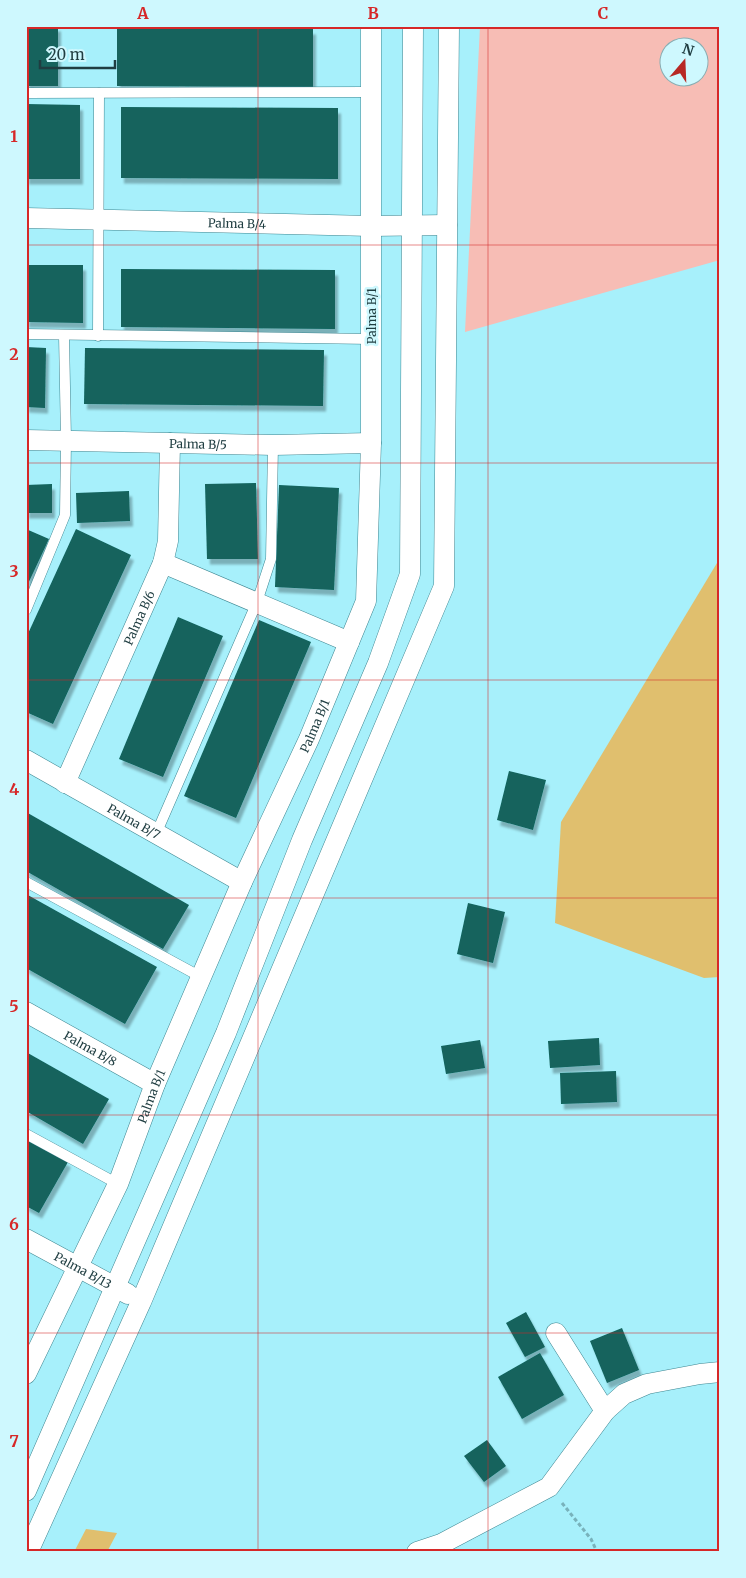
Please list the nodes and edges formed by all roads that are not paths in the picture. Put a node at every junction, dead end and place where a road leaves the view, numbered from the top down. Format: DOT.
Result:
graph roads {
  1 [pos="371,26"];
  2 [pos="413,26"];
  3 [pos="449,26"];
  4 [pos="371,92"];
  5 [pos="26,93"];
  6 [pos="99,93"];
  7 [pos="26,218"];
  8 [pos="99,220"];
  9 [pos="447,225"];
  10 [pos="371,226"];
  11 [pos="411,226"];
  12 [pos="26,334"];
  13 [pos="64,335"];
  14 [pos="98,336"];
  15 [pos="371,339"];
  16 [pos="26,440"];
  17 [pos="66,440"];
  18 [pos="170,443"];
  19 [pos="371,443"];
  20 [pos="273,445"];
  21 [pos="163,563"];
  22 [pos="257,602"];
  23 [pos="26,610"];
  24 [pos="349,642"];
  25 [pos="26,760"];
  26 [pos="64,783"];
  27 [pos="156,834"];
  28 [pos="26,882"];
  29 [pos="242,882"];
  30 [pos="201,978"];
  31 [pos="26,1012"];
  32 [pos="155,1084"];
  33 [pos="26,1134"];
  34 [pos="118,1184"];
  35 [pos="26,1239"];
  36 [pos="78,1268"];
  37 [pos="116,1287"];
  38 [pos="141,1302"];
  39 [pos="556,1333"];
  40 [pos="28,1367"];
  41 [pos="720,1372"];
  42 [pos="605,1412"];
  43 [pos="26,1491"];
  44 [pos="28,1552"];
  45 [pos="417,1552"];
  1 -- 4 [label="street, Palma B/1"];
  2 -- 11 [label="street"];
  3 -- 9 [label="street"];
  4 -- 6 [label="lane"];
  4 -- 10 [label="street, Palma B/1"];
  5 -- 6 [label="lane"];
  6 -- 8 [label="lane"];
  7 -- 8 [label="street, Palma B/4"];
  8 -- 10 [label="street, Palma B/4"];
  8 -- 14 [label="lane"];
  9 -- 11 [label="street, Palma B/4"];
  9 -- 38 [label="street"];
  10 -- 11 [label="street, Palma B/4"];
  10 -- 15 [label="street, Palma B/1"];
  11 -- 37 [label="street"];
  12 -- 13 [label="lane"];
  13 -- 14 [label="lane"];
  13 -- 17 [label="lane"];
  14 -- 15 [label="lane"];
  15 -- 19 [label="street, Palma B/1"];
  16 -- 17 [label="street, Palma B/5"];
  17 -- 18 [label="street, Palma B/5"];
  17 -- 23 [label="lane"];
  18 -- 20 [label="street, Palma B/5"];
  18 -- 21 [label="street, Palma B/6"];
  19 -- 20 [label="street, Palma B/5"];
  19 -- 24 [label="street, Palma B/1"];
  20 -- 22 [label="lane"];
  21 -- 22 [label="street"];
  21 -- 26 [label="street, Palma B/6"];
  22 -- 24 [label="street"];
  22 -- 27 [label="lane"];
  24 -- 29 [label="street, Palma B/1"];
  25 -- 26 [label="street, Palma B/7"];
  26 -- 27 [label="street, Palma B/7"];
  27 -- 29 [label="street, Palma B/7"];
  28 -- 30 [label="lane"];
  29 -- 30 [label="street, Palma B/1"];
  30 -- 32 [label="street, Palma B/1"];
  31 -- 32 [label="street, Palma B/8"];
  32 -- 34 [label="street, Palma B/1"];
  33 -- 34 [label="lane"];
  34 -- 36 [label="street, Palma B/1"];
  35 -- 36 [label="street, Palma B/13"];
  36 -- 37 [label="street, Palma B/13"];
  36 -- 40 [label="street, Palma B/1"];
  37 -- 38 [label="street, Palma B/13"];
  37 -- 43 [label="street"];
  38 -- 44 [label="street"];
  39 -- 42 [label="street"];
  41 -- 42 [label="street"];
  42 -- 45 [label="street"];
}
